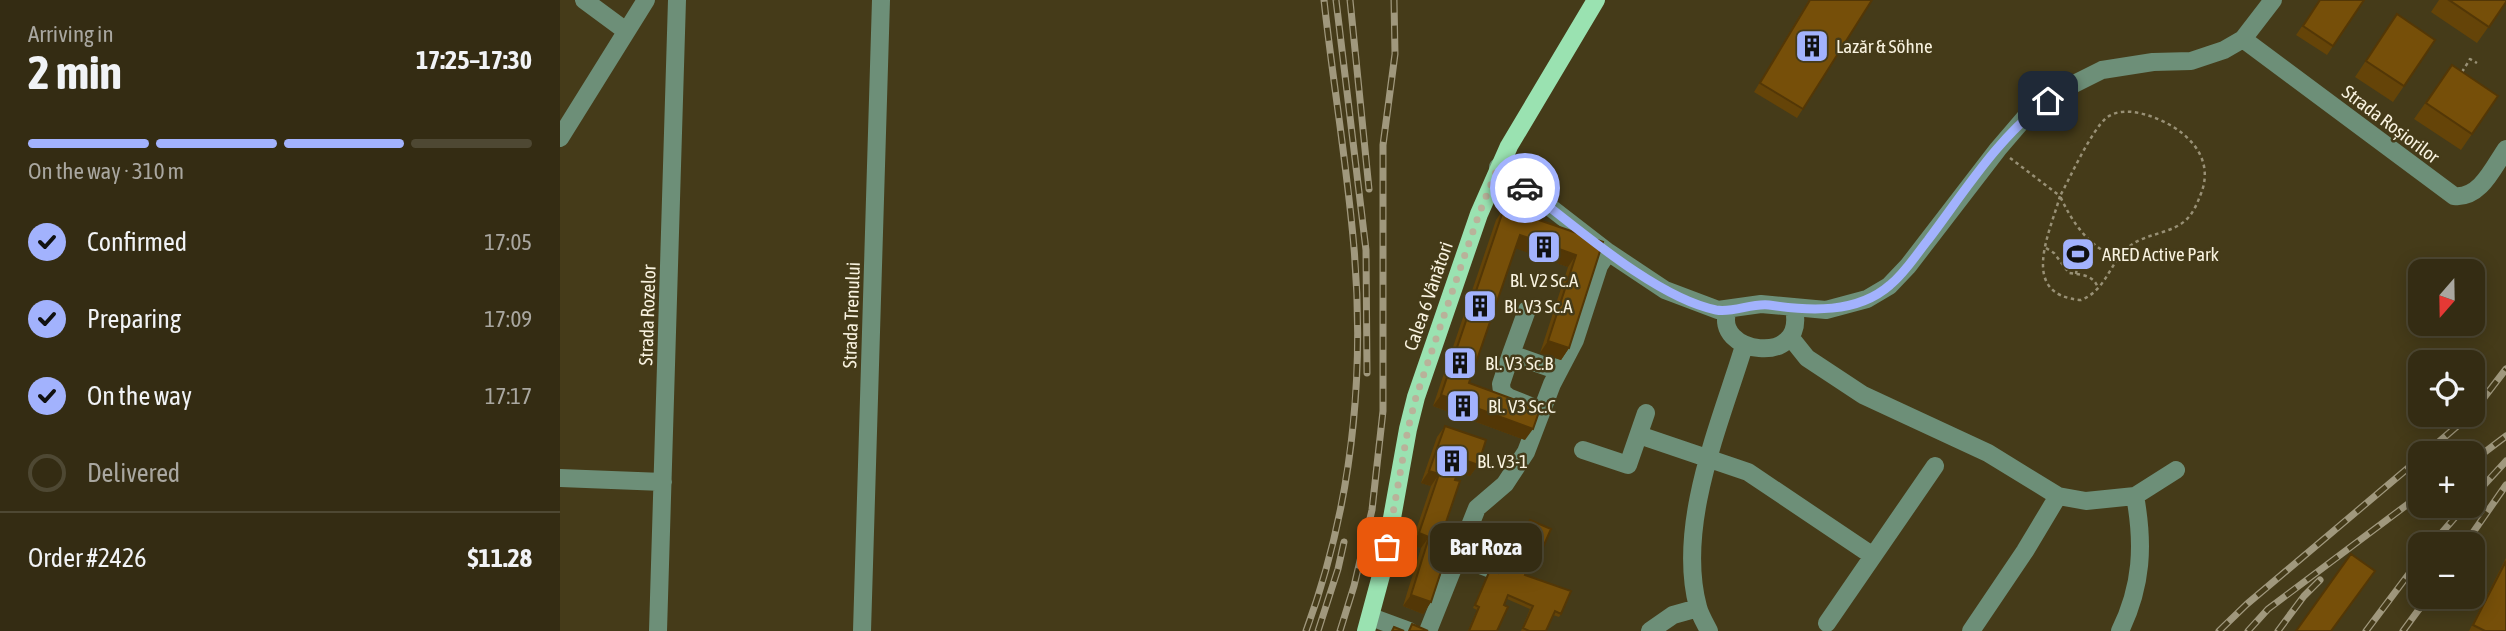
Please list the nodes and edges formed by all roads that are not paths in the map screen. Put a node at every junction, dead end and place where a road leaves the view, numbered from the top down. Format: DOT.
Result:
graph roads {
  1 [pos="584,0"];
  2 [pos="646,0"];
  3 [pos="677,0"];
  4 [pos="881,0"];
  5 [pos="1596,0"];
  6 [pos="2273,0"];
  7 [pos="626,31"];
  8 [pos="2243,39"];
  9 [pos="560,138"];
  10 [pos="2506,149"];
  11 [pos="1498,167"];
  12 [pos="1608,252"];
  13 [pos="1794,309"];
  14 [pos="1527,310"];
  15 [pos="1728,310"];
  16 [pos="1791,338"];
  17 [pos="1744,346"];
  18 [pos="1511,354"];
  19 [pos="1559,371"];
  20 [pos="1541,410"];
  21 [pos="1646,413"];
  22 [pos="1639,435"];
  23 [pos="1583,450"];
  24 [pos="1709,459"];
  25 [pos="1934,466"];
  26 [pos="2176,470"];
  27 [pos="560,478"];
  28 [pos="663,482"];
  29 [pos="2058,496"];
  30 [pos="2135,496"];
  31 [pos="1873,556"];
  32 [pos="1459,557"];
  33 [pos="1491,569"];
  34 [pos="1698,608"];
  35 [pos="1827,623"];
  36 [pos="1368,624"];
  37 [pos="658,631"];
  38 [pos="862,631"];
  39 [pos="1409,631"];
  40 [pos="1428,631"];
  41 [pos="1650,631"];
  42 [pos="1709,631"];
  43 [pos="1971,631"];
  44 [pos="2120,631"];
  1 -- 7 [label="street"];
  2 -- 7 [label="street"];
  3 -- 28 [label="street, Strada Rozelor"];
  4 -- 38 [label="street, Strada Trenului"];
  5 -- 11 [label="main road, Calea 6 Vânători"];
  6 -- 8 [label="street"];
  7 -- 9 [label="street"];
  8 -- 10 [label="street, Strada Roșiorilor"];
  8 -- 13 [label="street"];
  11 -- 12 [label="street"];
  11 -- 36 [label="main road, Calea 6 Vânători"];
  12 -- 15 [label="street"];
  12 -- 19 [label="street"];
  13 -- 15 [label="street"];
  13 -- 16 [label="street"];
  14 -- 18 [label="street"];
  15 -- 17 [label="street"];
  16 -- 17 [label="street"];
  16 -- 29 [label="street"];
  17 -- 24 [label="street"];
  18 -- 19 [label="street"];
  18 -- 20 [label="street"];
  19 -- 20 [label="street"];
  20 -- 32 [label="street"];
  21 -- 22 [label="street"];
  22 -- 23 [label="street"];
  22 -- 24 [label="street"];
  24 -- 31 [label="street"];
  24 -- 34 [label="street"];
  25 -- 31 [label="street"];
  26 -- 30 [label="street"];
  27 -- 28 [label="street"];
  28 -- 37 [label="street, Strada Rozelor"];
  29 -- 30 [label="street"];
  29 -- 43 [label="street"];
  30 -- 44 [label="street"];
  31 -- 35 [label="street"];
  32 -- 33 [label="street"];
  32 -- 40 [label="street"];
  34 -- 41 [label="street"];
  34 -- 42 [label="street"];
  36 -- 39 [label="street"];
}
